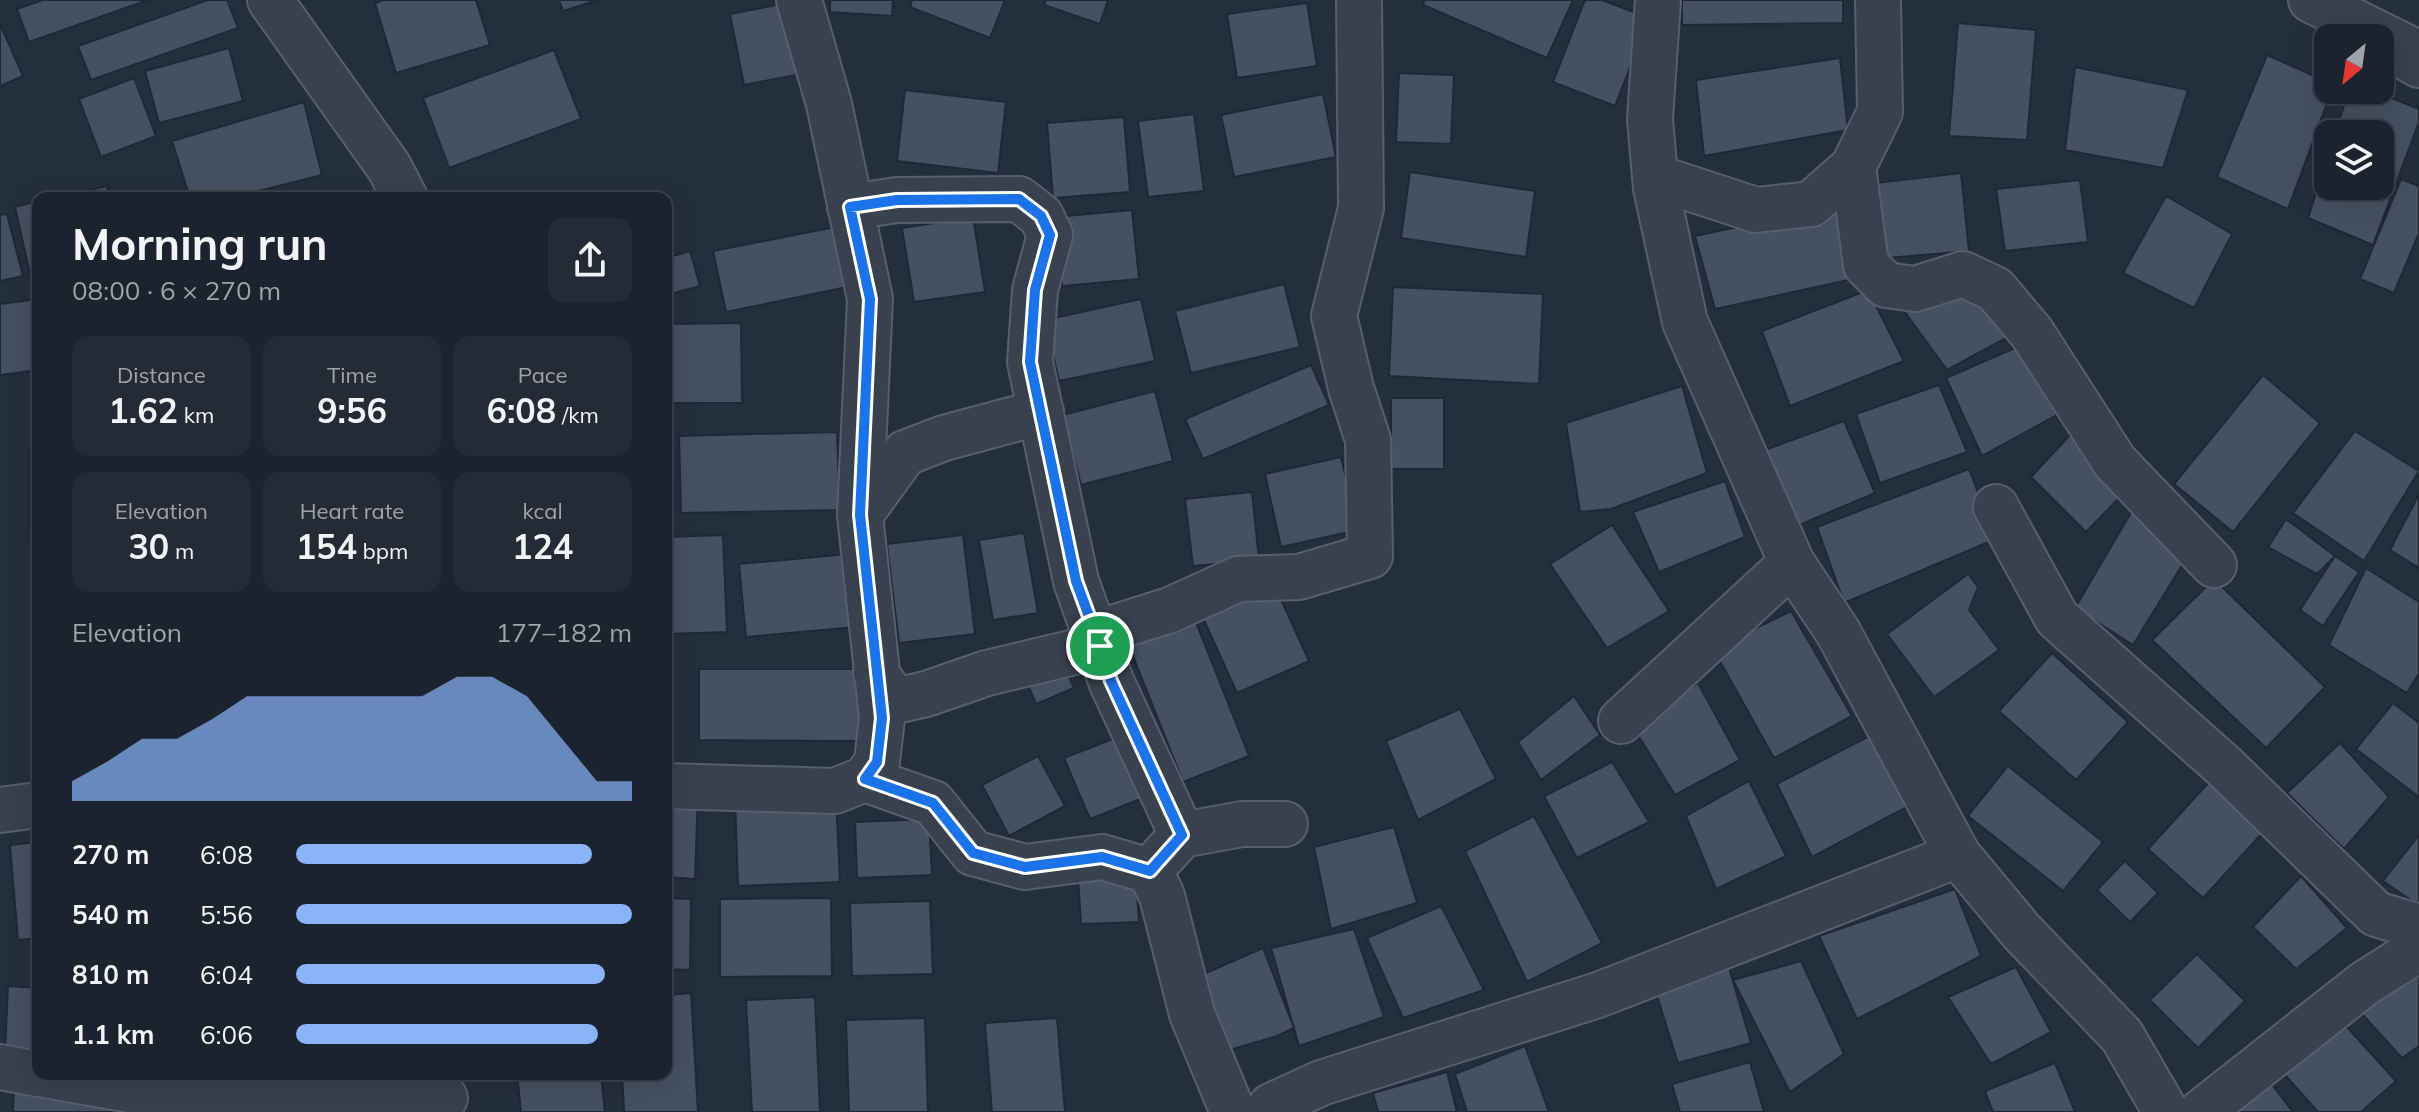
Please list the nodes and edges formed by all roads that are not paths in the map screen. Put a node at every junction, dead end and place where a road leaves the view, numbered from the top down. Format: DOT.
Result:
graph roads {
  1 [pos="270,0"];
  2 [pos="799,0"];
  3 [pos="1359,0"];
  4 [pos="1658,0"];
  5 [pos="1878,0"];
  6 [pos="2311,0"];
  7 [pos="2412,52"];
  8 [pos="1853,167"];
  9 [pos="1655,177"];
  10 [pos="402,192"];
  11 [pos="850,207"];
  12 [pos="1041,412"];
  13 [pos="1996,507"];
  14 [pos="860,515"];
  15 [pos="1792,563"];
  16 [pos="2214,565"];
  17 [pos="1100,646"];
  18 [pos="876,673"];
  19 [pos="1621,721"];
  20 [pos="865,779"];
  21 [pos="672,786"];
  22 [pos="32,806"];
  23 [pos="0,810"];
  24 [pos="1285,824"];
  25 [pos="1182,835"];
  26 [pos="1958,855"];
  27 [pos="1150,871"];
  28 [pos="2419,927"];
  29 [pos="2419,949"];
  30 [pos="0,1067"];
  31 [pos="32,1073"];
  32 [pos="73,1080"];
  33 [pos="445,1095"];
  34 [pos="1233,1112"];
  35 [pos="1267,1112"];
  36 [pos="2166,1112"];
  37 [pos="2201,1112"];
  1 -- 10 [label="street"];
  2 -- 11 [label="street"];
  3 -- 17 [label="street"];
  4 -- 9 [label="street"];
  5 -- 8 [label="street"];
  6 -- 7 [label="street"];
  8 -- 9 [label="street"];
  8 -- 16 [label="street"];
  9 -- 15 [label="street"];
  11 -- 12 [label="street"];
  11 -- 14 [label="street"];
  12 -- 14 [label="street"];
  12 -- 17 [label="street"];
  13 -- 28 [label="street"];
  14 -- 18 [label="street"];
  15 -- 19 [label="street"];
  15 -- 26 [label="street"];
  17 -- 18 [label="street"];
  17 -- 25 [label="street"];
  18 -- 20 [label="street"];
  20 -- 21 [label="street"];
  20 -- 27 [label="street"];
  22 -- 23 [label="street"];
  24 -- 25 [label="street"];
  25 -- 27 [label="street"];
  26 -- 35 [label="street"];
  26 -- 36 [label="street"];
  27 -- 34 [label="street"];
  29 -- 37 [label="street"];
  30 -- 31 [label="street"];
  32 -- 33 [label="street"];
}
